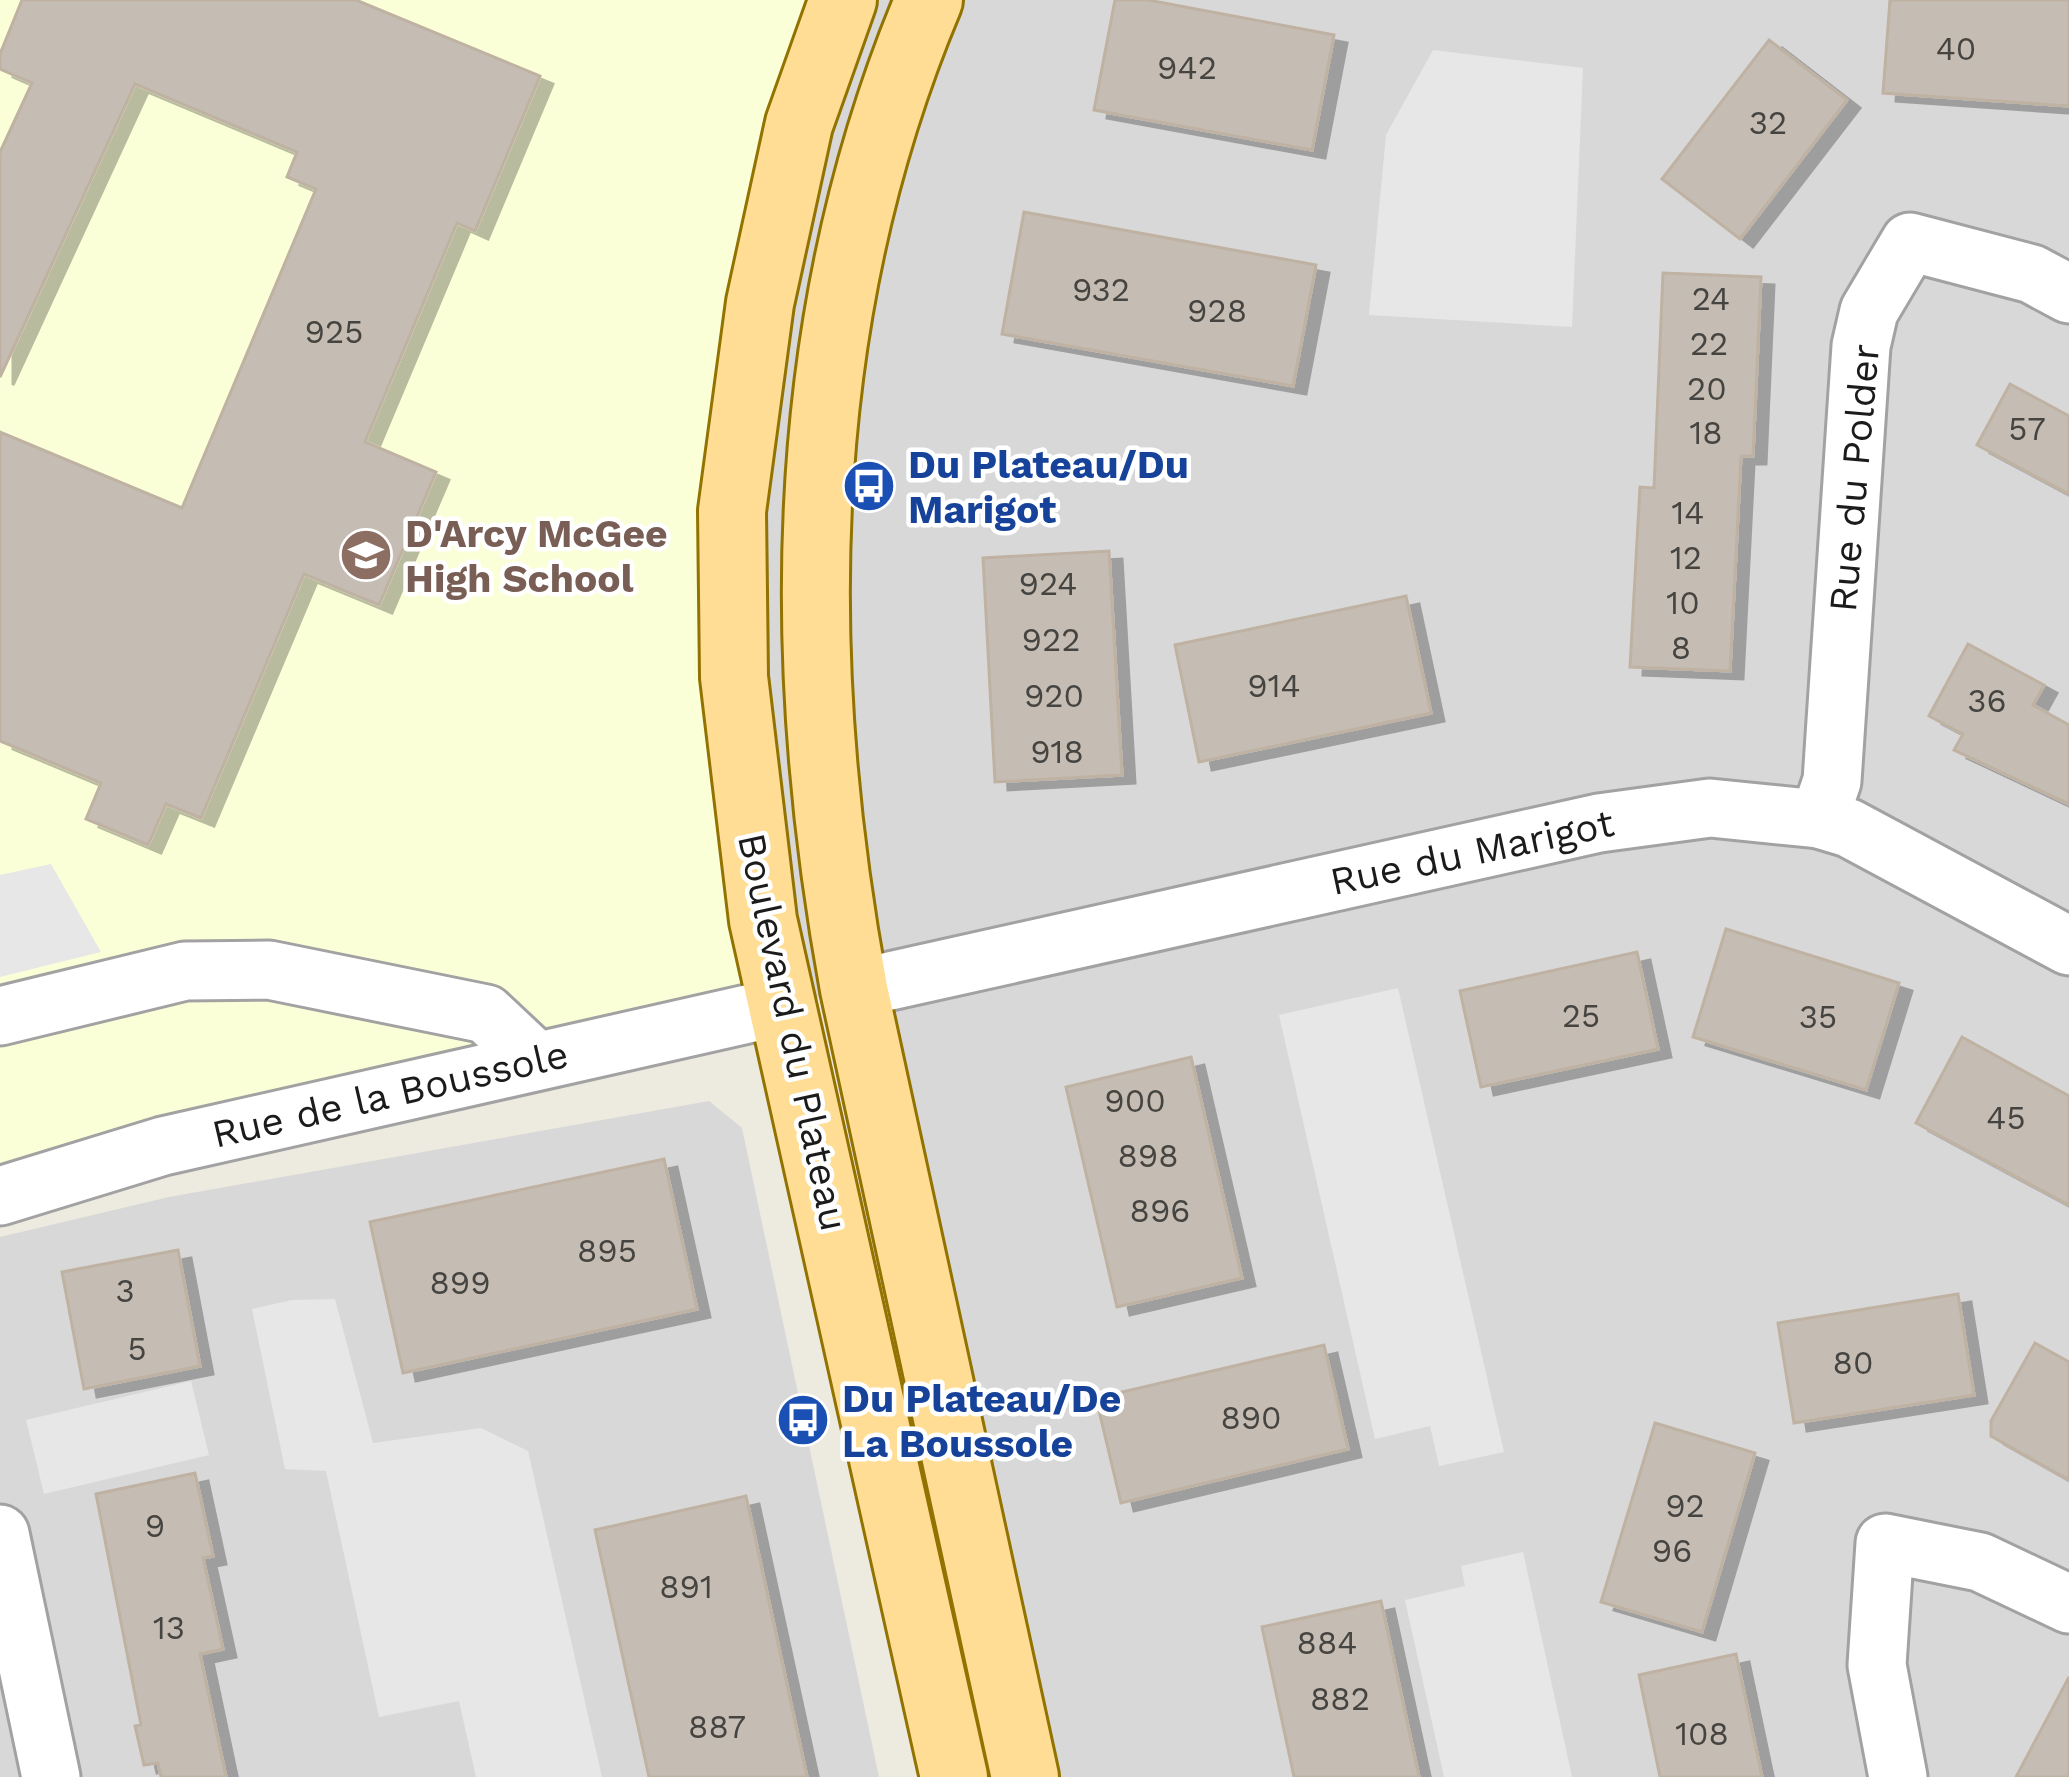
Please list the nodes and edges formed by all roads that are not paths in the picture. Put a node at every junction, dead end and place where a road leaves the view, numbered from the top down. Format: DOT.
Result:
graph roads {
  1 [pos="843,0"];
  2 [pos="929,0"];
  3 [pos="2069,294"];
  4 [pos="1819,819"];
  5 [pos="2069,946"];
  6 [pos="854,988"];
  7 [pos="783,1006"];
  8 [pos="0,1016"];
  9 [pos="536,1060"];
  10 [pos="0,1196"];
  11 [pos="0,1534"];
  12 [pos="2069,1604"];
  13 [pos="51,1777"];
  14 [pos="955,1777"];
  15 [pos="1025,1777"];
  16 [pos="1898,1777"];
  1 -- 7 [label="main road, Boulevard du Plateau"];
  2 -- 6 [label="main road, Boulevard du Plateau"];
  3 -- 4 [label="street, Rue du Polder"];
  4 -- 5 [label="street, Rue du Marigot"];
  4 -- 6 [label="street, Rue du Marigot"];
  6 -- 7 [label="main road"];
  6 -- 15 [label="main road, Boulevard du Plateau"];
  7 -- 9 [label="street, Rue de la Boussole"];
  7 -- 14 [label="main road, Boulevard du Plateau"];
  8 -- 9 [label="street"];
  9 -- 10 [label="street, Rue de la Boussole"];
  11 -- 13 [label="street"];
  12 -- 16 [label="street"];
}
